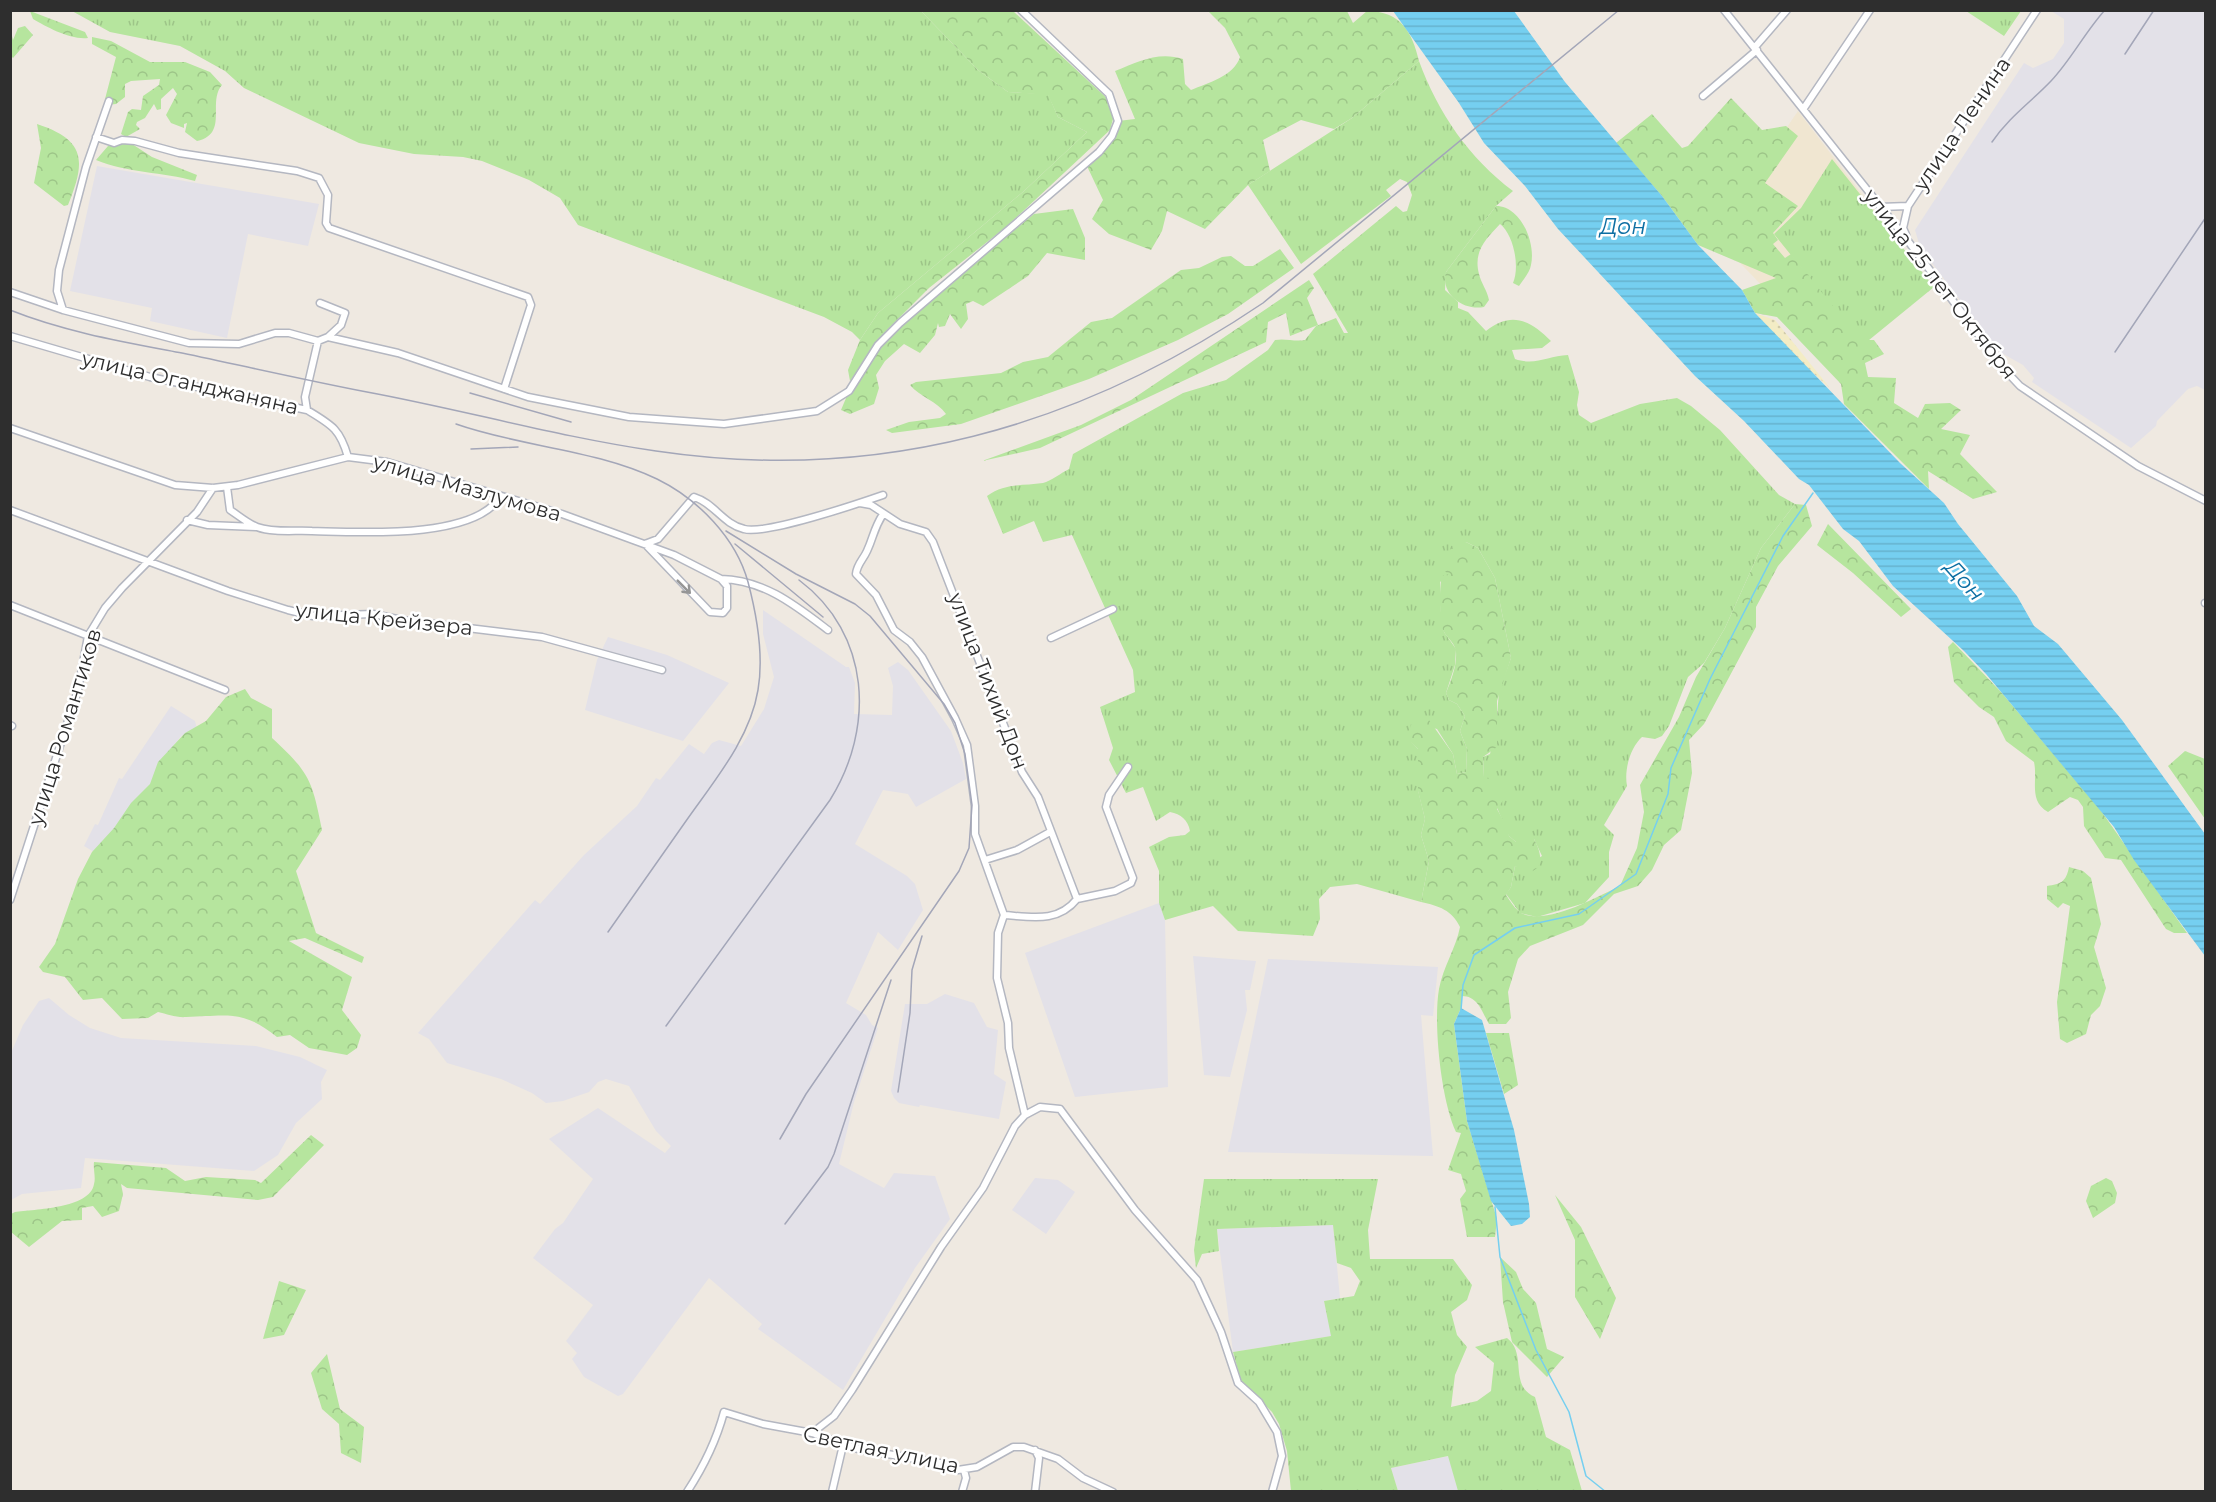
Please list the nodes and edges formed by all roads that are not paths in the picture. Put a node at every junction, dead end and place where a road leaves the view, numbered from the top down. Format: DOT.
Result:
graph roads {
  1 [pos="1021,10"];
  2 [pos="1724,10"];
  3 [pos="1787,10"];
  4 [pos="1870,10"];
  5 [pos="2037,10"];
  6 [pos="1756,49"];
  7 [pos="1703,96"];
  8 [pos="109,101"];
  9 [pos="1804,108"];
  10 [pos="96,137"];
  11 [pos="1908,206"];
  12 [pos="1880,207"];
  13 [pos="1908,241"];
  14 [pos="10,292"];
  15 [pos="320,303"];
  16 [pos="63,310"];
  17 [pos="10,336"];
  18 [pos="328,337"];
  19 [pos="318,341"];
  20 [pos="504,389"];
  21 [pos="307,411"];
  22 [pos="10,428"];
  23 [pos="348,457"];
  24 [pos="227,487"];
  25 [pos="213,488"];
  26 [pos="883,495"];
  27 [pos="500,496"];
  28 [pos="2205,501"];
  29 [pos="860,503"];
  30 [pos="10,510"];
  31 [pos="883,514"];
  32 [pos="187,520"];
  33 [pos="257,526"];
  34 [pos="645,544"];
  35 [pos="149,561"];
  36 [pos="721,579"];
  37 [pos="10,604"];
  38 [pos="1113,609"];
  39 [pos="828,630"];
  40 [pos="88,636"];
  41 [pos="1051,638"];
  42 [pos="662,670"];
  43 [pos="225,690"];
  44 [pos="1128,766"];
  45 [pos="1050,832"];
  46 [pos="985,860"];
  47 [pos="1077,899"];
  48 [pos="10,900"];
  49 [pos="1004,915"];
  50 [pos="1025,1115"];
  51 [pos="812,1433"];
  52 [pos="843,1445"];
  53 [pos="1035,1450"];
  54 [pos="964,1470"];
  55 [pos="687,1491"];
  56 [pos="832,1491"];
  57 [pos="962,1491"];
  58 [pos="1035,1491"];
  59 [pos="1113,1491"];
  60 [pos="1272,1491"];
  1 -- 20 [label="street"];
  2 -- 6 [label="street, улица 25 лет Октября"];
  3 -- 6 [label="street"];
  4 -- 9 [label="street"];
  5 -- 11 [label="street, улица Ленина"];
  6 -- 7 [label="street"];
  6 -- 9 [label="street, улица 25 лет Октября"];
  8 -- 10 [label="street"];
  9 -- 12 [label="street, улица 25 лет Октября"];
  10 -- 16 [label="street"];
  10 -- 20 [label="street"];
  11 -- 12 [label="street"];
  11 -- 13 [label="street, улица Ленина"];
  12 -- 13 [label="street, улица 25 лет Октября"];
  13 -- 28 [label="street, улица 25 лет Октября"];
  14 -- 16 [label="street"];
  15 -- 18 [label="street"];
  16 -- 19 [label="street"];
  17 -- 21 [label="street, улица Оганджаняна"];
  18 -- 19 [label="street"];
  18 -- 20 [label="street"];
  19 -- 21 [label="street"];
  21 -- 23 [label="street, улица Оганджаняна"];
  22 -- 25 [label="street, улица Мазлумова"];
  23 -- 24 [label="street, улица Мазлумова"];
  23 -- 27 [label="street, улица Мазлумова"];
  24 -- 25 [label="street, улица Мазлумова"];
  24 -- 33 [label="street"];
  25 -- 32 [label="street, улица Романтиков"];
  26 -- 29 [label="street"];
  27 -- 33 [label="street"];
  27 -- 34 [label="street, улица Мазлумова"];
  29 -- 31 [label="street, улица Тихий Дон"];
  29 -- 34 [label="street"];
  30 -- 35 [label="street, улица Крейзера"];
  31 -- 45 [label="street, улица Тихий Дон"];
  31 -- 46 [label="street"];
  32 -- 33 [label="street"];
  32 -- 35 [label="street, улица Романтиков"];
  34 -- 36 [label="street, улица Мазлумова"];
  34 -- 36 [label="street, one-way"];
  35 -- 40 [label="street, улица Романтиков"];
  35 -- 42 [label="street, улица Крейзера"];
  36 -- 39 [label="street, улица Мазлумова"];
  37 -- 40 [label="street"];
  38 -- 41 [label="street"];
  40 -- 43 [label="street"];
  40 -- 48 [label="street, улица Романтиков"];
  44 -- 47 [label="street"];
  45 -- 46 [label="street"];
  45 -- 47 [label="street, улица Тихий Дон"];
  46 -- 49 [label="street"];
  47 -- 49 [label="street"];
  49 -- 50 [label="street"];
  50 -- 51 [label="street"];
  50 -- 60 [label="street"];
  51 -- 52 [label="street, Светлая улица"];
  51 -- 55 [label="street, Светлая улица"];
  52 -- 54 [label="street, Светлая улица"];
  52 -- 56 [label="street"];
  53 -- 54 [label="street, Светлая улица"];
  53 -- 58 [label="street"];
  53 -- 59 [label="street, Светлая улица"];
  54 -- 57 [label="street"];
}
